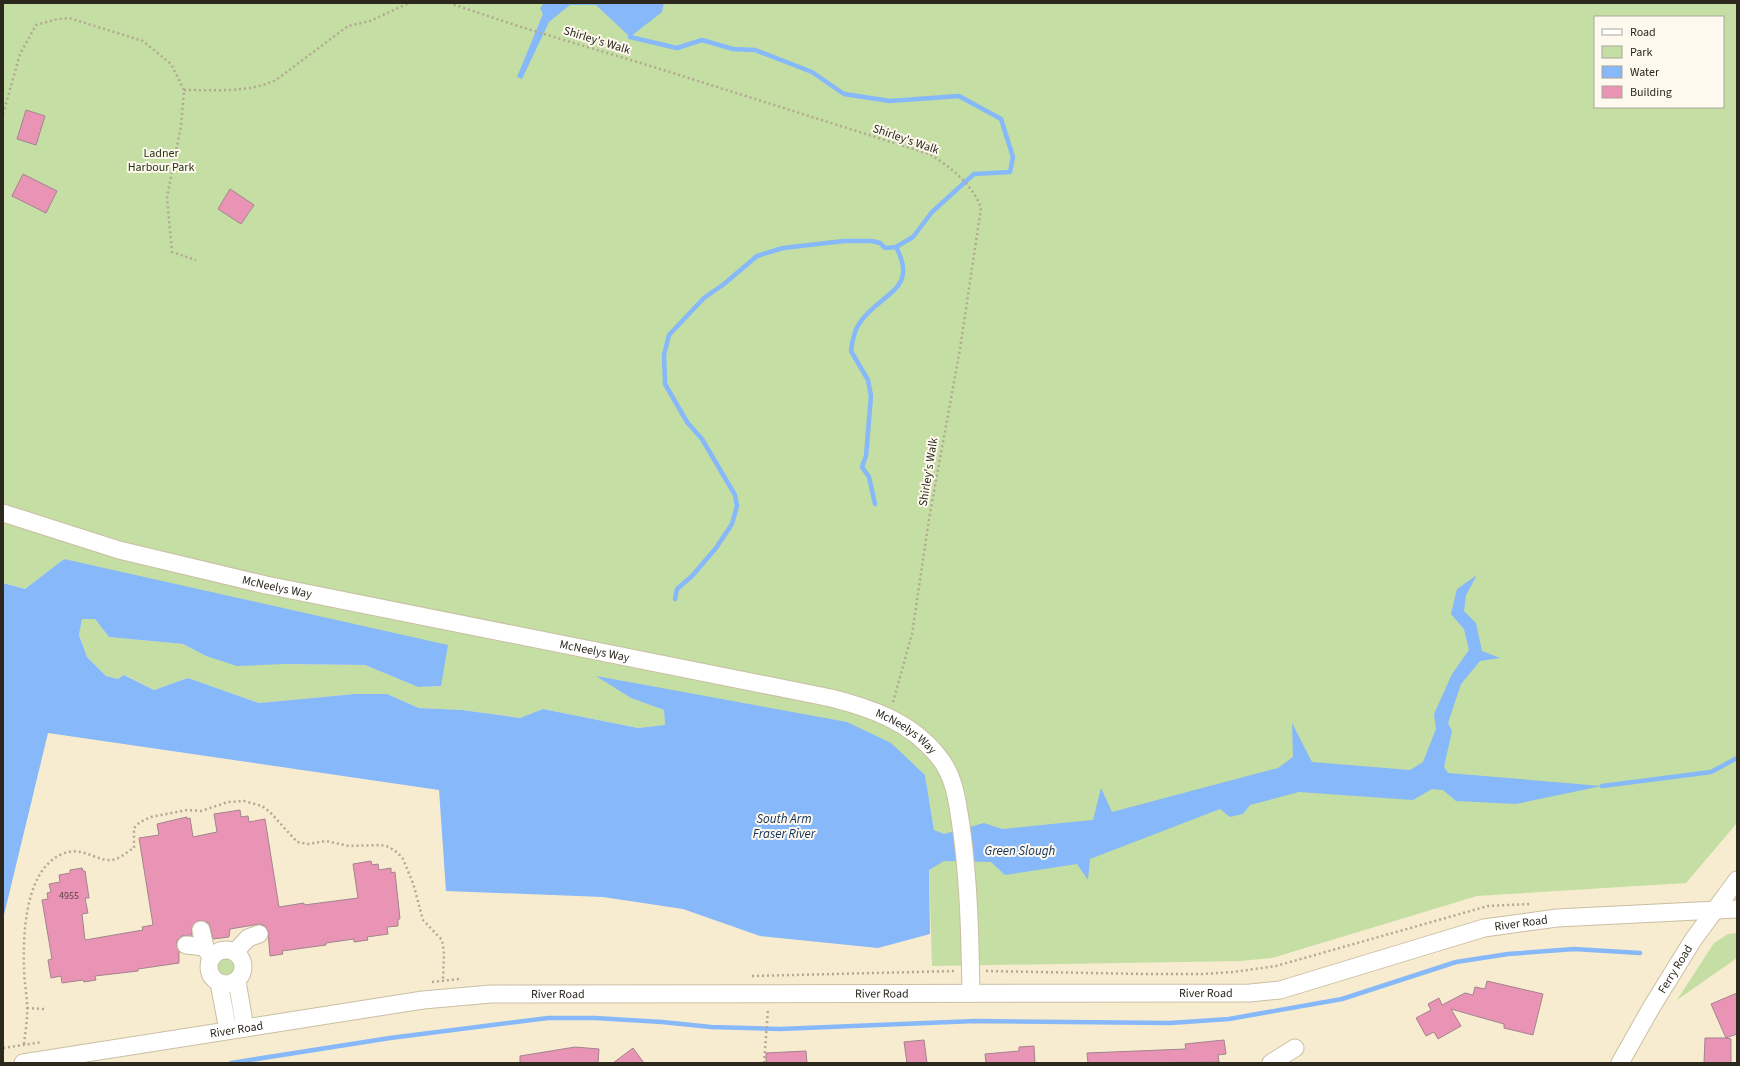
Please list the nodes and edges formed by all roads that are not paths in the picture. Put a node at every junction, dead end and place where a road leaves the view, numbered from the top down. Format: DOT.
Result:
graph roads {
  1 [pos="3,513"];
  2 [pos="1737,880"];
  3 [pos="1717,909"];
  4 [pos="1737,909"];
  5 [pos="201,930"];
  6 [pos="259,934"];
  7 [pos="186,945"];
  8 [pos="208,952"];
  9 [pos="235,952"];
  10 [pos="237,981"];
  11 [pos="219,983"];
  12 [pos="971,993"];
  13 [pos="246,1028"];
  14 [pos="228,1030"];
  15 [pos="1295,1048"];
  16 [pos="22,1063"];
  17 [pos="1271,1063"];
  18 [pos="1620,1063"];
  1 -- 12 [label="street, McNeelys Way"];
  2 -- 3 [label="street, Ferry Road"];
  3 -- 4 [label="street, River Road"];
  3 -- 12 [label="street, River Road"];
  3 -- 18 [label="street, Ferry Road"];
  5 -- 8 [label="street"];
  6 -- 9 [label="street"];
  7 -- 8 [label="street"];
  8 -- 9 [label="street"];
  8 -- 11 [label="street"];
  9 -- 10 [label="street"];
  10 -- 11 [label="street"];
  10 -- 13 [label="street"];
  11 -- 14 [label="street"];
  12 -- 13 [label="street, River Road"];
  13 -- 14 [label="street, River Road"];
  14 -- 16 [label="street, River Road"];
  15 -- 17 [label="street"];
}
